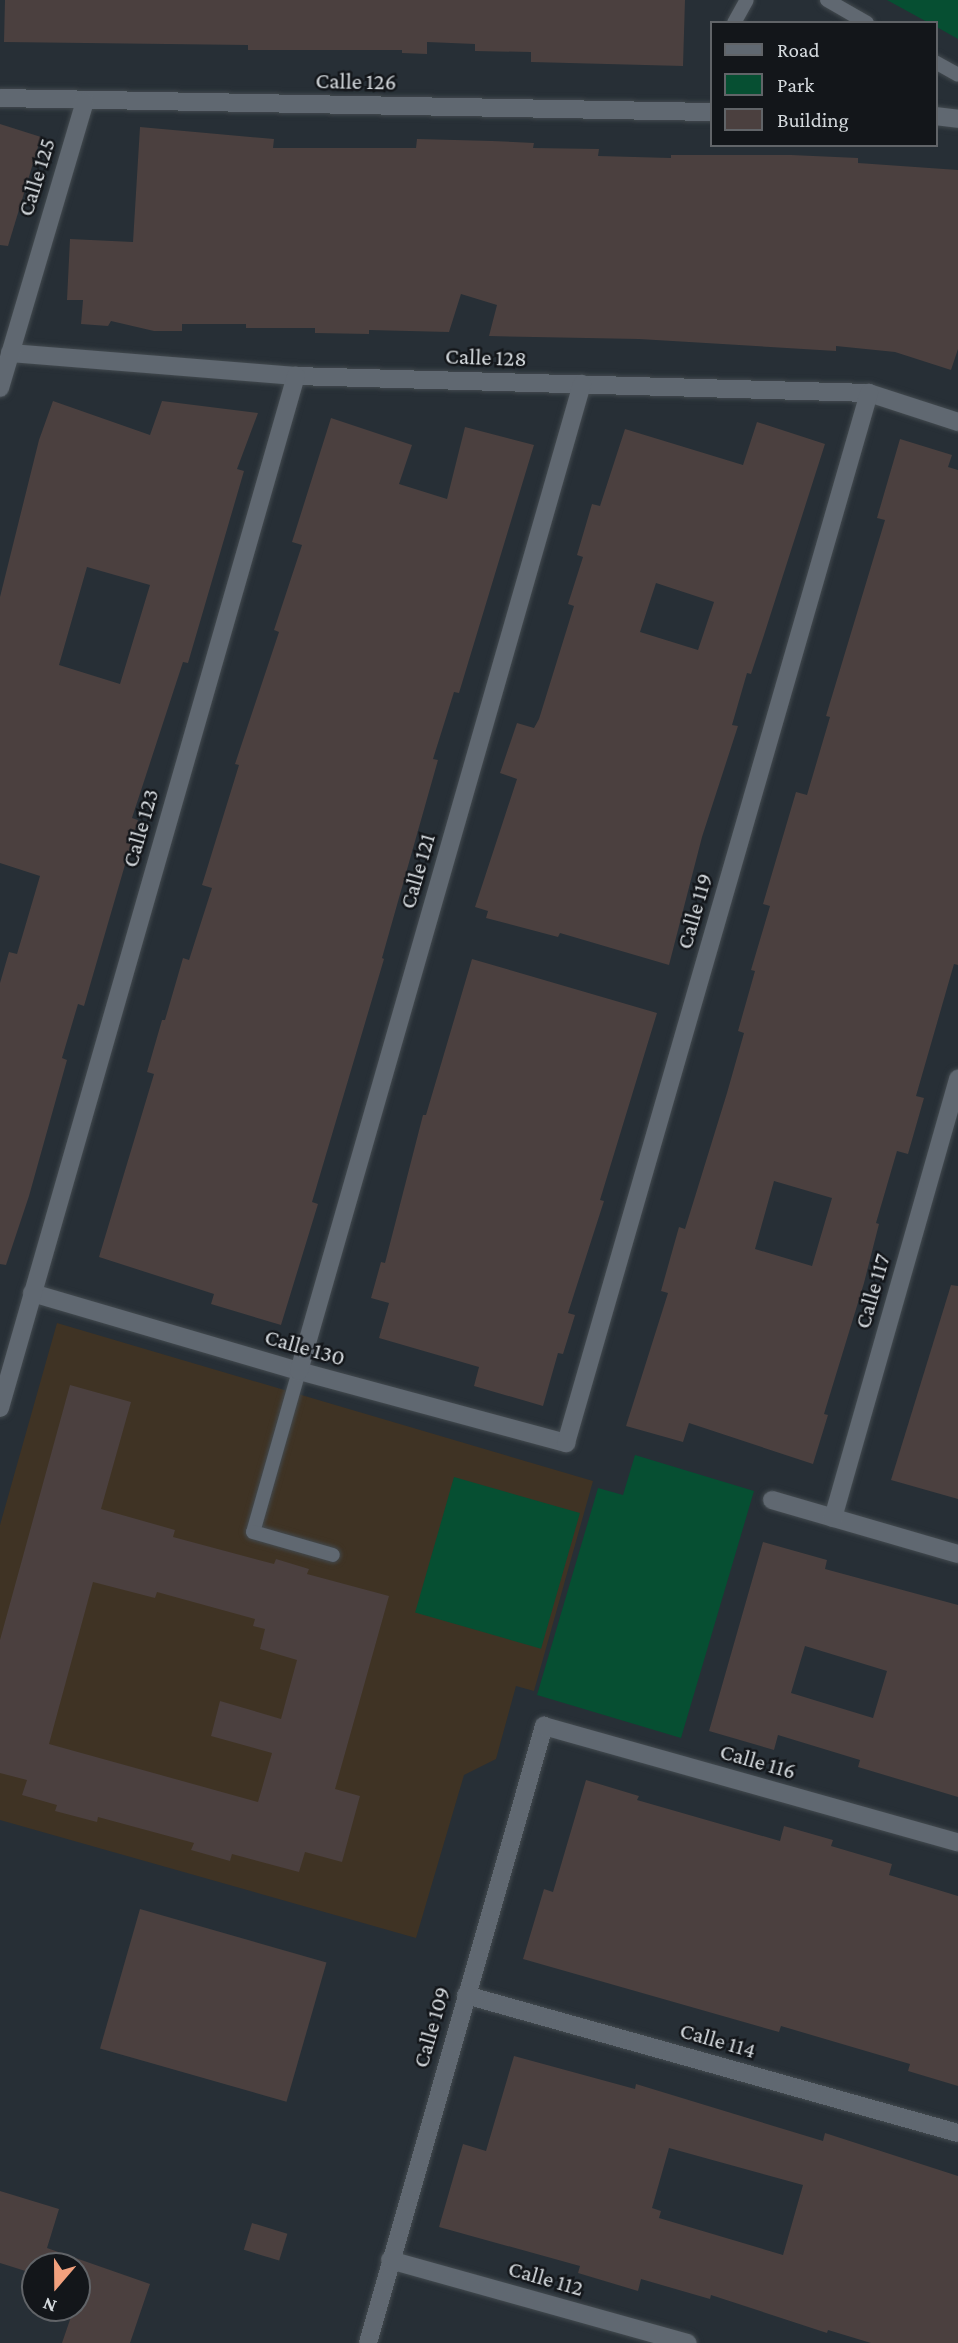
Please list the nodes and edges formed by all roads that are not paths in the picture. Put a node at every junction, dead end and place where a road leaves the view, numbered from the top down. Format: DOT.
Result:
graph roads {
  1 [pos="747,0"];
  2 [pos="827,0"];
  3 [pos="735,21"];
  4 [pos="864,21"];
  5 [pos="937,63"];
  6 [pos="958,75"];
  7 [pos="0,98"];
  8 [pos="85,101"];
  9 [pos="710,112"];
  10 [pos="937,116"];
  11 [pos="958,119"];
  12 [pos="10,353"];
  13 [pos="296,376"];
  14 [pos="582,384"];
  15 [pos="0,388"];
  16 [pos="869,393"];
  17 [pos="958,422"];
  18 [pos="958,1078"];
  19 [pos="32,1293"];
  20 [pos="299,1371"];
  21 [pos="0,1408"];
  22 [pos="566,1443"];
  23 [pos="772,1500"];
  24 [pos="833,1518"];
  25 [pos="958,1554"];
  26 [pos="333,1555"];
  27 [pos="544,1726"];
  28 [pos="958,1842"];
  29 [pos="466,1995"];
  30 [pos="958,2133"];
  31 [pos="390,2260"];
  32 [pos="368,2343"];
  33 [pos="688,2343"];
  1 -- 3 [label="lane"];
  2 -- 4 [label="lane"];
  5 -- 6 [label="lane"];
  7 -- 8 [label="street, Calle 126"];
  8 -- 9 [label="street, Calle 126"];
  8 -- 12 [label="street, Calle 125"];
  10 -- 11 [label="street"];
  12 -- 13 [label="street, Calle 128"];
  12 -- 15 [label="street, Calle 125"];
  13 -- 14 [label="street, Calle 128"];
  13 -- 19 [label="street, Calle 123"];
  14 -- 16 [label="street, Calle 128"];
  14 -- 20 [label="street, Calle 121"];
  16 -- 17 [label="street, Calle 128"];
  16 -- 22 [label="street, Calle 119"];
  18 -- 24 [label="street, Calle 117"];
  19 -- 20 [label="street, Calle 130"];
  19 -- 21 [label="street, Calle 123"];
  20 -- 22 [label="street, Calle 130"];
  20 -- 26 [label="lane"];
  23 -- 24 [label="street"];
  24 -- 25 [label="street"];
  27 -- 28 [label="street, Calle 116"];
  27 -- 29 [label="street, Calle 109"];
  29 -- 30 [label="street, Calle 114"];
  29 -- 31 [label="street, Calle 109"];
  31 -- 32 [label="street, Calle 109"];
  31 -- 33 [label="street, Calle 112"];
}
